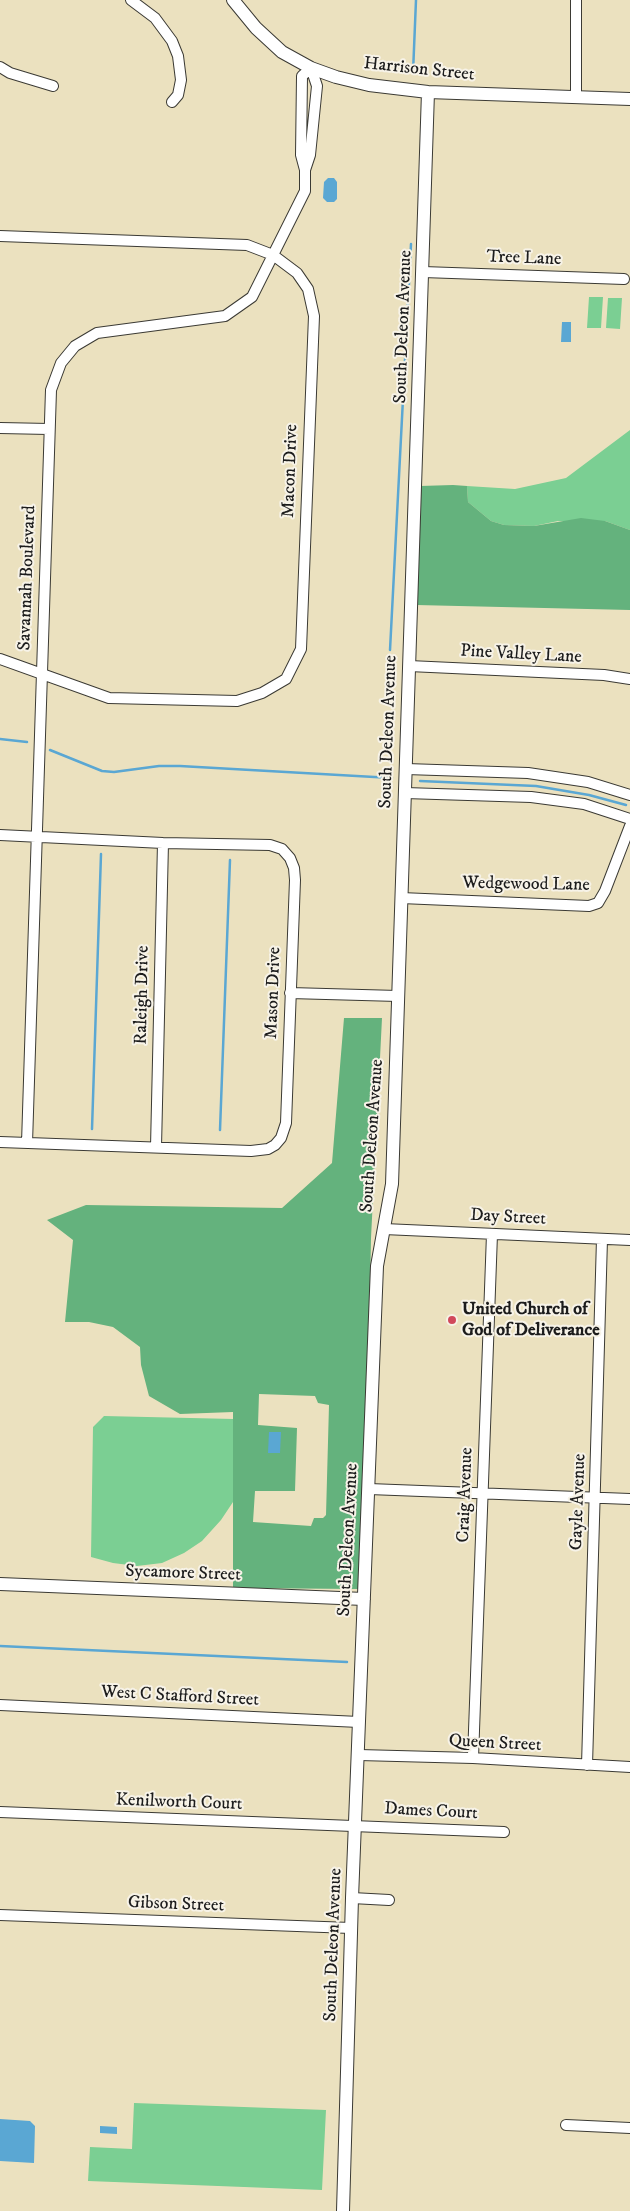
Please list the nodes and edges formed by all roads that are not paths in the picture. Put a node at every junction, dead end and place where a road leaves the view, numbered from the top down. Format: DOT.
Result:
graph roads {
  1 [pos="131,0"];
  2 [pos="233,0"];
  3 [pos="576,0"];
  4 [pos="0,67"];
  5 [pos="310,68"];
  6 [pos="53,86"];
  7 [pos="428,92"];
  8 [pos="576,96"];
  9 [pos="630,99"];
  10 [pos="172,102"];
  11 [pos="305,170"];
  12 [pos="0,236"];
  13 [pos="273,255"];
  14 [pos="423,272"];
  15 [pos="624,279"];
  16 [pos="0,428"];
  17 [pos="49,429"];
  18 [pos="0,659"];
  19 [pos="409,666"];
  20 [pos="41,674"];
  21 [pos="630,679"];
  22 [pos="406,770"];
  23 [pos="405,793"];
  24 [pos="630,795"];
  25 [pos="630,819"];
  26 [pos="630,826"];
  27 [pos="0,835"];
  28 [pos="35,838"];
  29 [pos="163,843"];
  30 [pos="401,898"];
  31 [pos="290,993"];
  32 [pos="398,996"];
  33 [pos="0,1142"];
  34 [pos="27,1142"];
  35 [pos="156,1147"];
  36 [pos="384,1229"];
  37 [pos="492,1234"];
  38 [pos="602,1239"];
  39 [pos="630,1240"];
  40 [pos="369,1489"];
  41 [pos="482,1493"];
  42 [pos="595,1498"];
  43 [pos="630,1499"];
  44 [pos="0,1584"];
  45 [pos="364,1599"];
  46 [pos="0,1705"];
  47 [pos="359,1722"];
  48 [pos="359,1755"];
  49 [pos="473,1758"];
  50 [pos="587,1765"];
  51 [pos="630,1768"];
  52 [pos="0,1812"];
  53 [pos="356,1825"];
  54 [pos="504,1832"];
  55 [pos="352,1898"];
  56 [pos="389,1900"];
  57 [pos="0,1915"];
  58 [pos="351,1928"];
  59 [pos="566,2125"];
  60 [pos="630,2128"];
  61 [pos="343,2211"];
  1 -- 10 [label="street"];
  2 -- 5 [label="street, Harrison Street"];
  3 -- 8 [label="street"];
  4 -- 6 [label="street"];
  5 -- 7 [label="street, Harrison Street"];
  5 -- 11 [label="street"];
  5 -- 11 [label="street"];
  7 -- 8 [label="street, Harrison Street"];
  7 -- 14 [label="street, South Deleon Avenue"];
  8 -- 9 [label="street, Harrison Street"];
  11 -- 13 [label="street, Savannah Boulevard"];
  12 -- 13 [label="street, Macon Drive"];
  13 -- 17 [label="street, Savannah Boulevard"];
  13 -- 20 [label="street, Macon Drive"];
  14 -- 15 [label="street, Tree Lane"];
  14 -- 19 [label="street, South Deleon Avenue"];
  16 -- 17 [label="street"];
  17 -- 20 [label="street, Savannah Boulevard"];
  18 -- 20 [label="street, Macon Drive"];
  19 -- 21 [label="street, Pine Valley Lane"];
  19 -- 22 [label="street, South Deleon Avenue"];
  20 -- 28 [label="street, Savannah Boulevard"];
  22 -- 23 [label="street, South Deleon Avenue"];
  22 -- 24 [label="street"];
  23 -- 25 [label="street"];
  23 -- 30 [label="street, South Deleon Avenue"];
  26 -- 30 [label="street, Wedgewood Lane"];
  27 -- 28 [label="street, Mason Drive"];
  28 -- 29 [label="street, Mason Drive"];
  28 -- 34 [label="street, Savannah Boulevard"];
  29 -- 31 [label="street, Mason Drive"];
  29 -- 35 [label="street, Raleigh Drive"];
  30 -- 32 [label="street, South Deleon Avenue"];
  31 -- 32 [label="street"];
  31 -- 35 [label="street, Mason Drive"];
  32 -- 36 [label="street, South Deleon Avenue"];
  33 -- 34 [label="street, Mason Drive"];
  34 -- 35 [label="street, Mason Drive"];
  36 -- 37 [label="street, Day Street"];
  36 -- 40 [label="street, South Deleon Avenue"];
  37 -- 38 [label="street, Day Street"];
  37 -- 41 [label="street, Craig Avenue"];
  38 -- 39 [label="street, Day Street"];
  38 -- 42 [label="street, Gayle Avenue"];
  40 -- 41 [label="street"];
  40 -- 45 [label="street, South Deleon Avenue"];
  41 -- 42 [label="street"];
  41 -- 49 [label="street, Craig Avenue"];
  42 -- 43 [label="street"];
  42 -- 50 [label="street, Gayle Avenue"];
  44 -- 45 [label="street, Sycamore Street"];
  45 -- 47 [label="street, South Deleon Avenue"];
  46 -- 47 [label="street, West C Stafford Street"];
  47 -- 48 [label="street, South Deleon Avenue"];
  48 -- 49 [label="street, Queen Street"];
  48 -- 53 [label="street, South Deleon Avenue"];
  49 -- 50 [label="street, Queen Street"];
  50 -- 51 [label="street, Queen Street"];
  52 -- 53 [label="street, Kenilworth Court"];
  53 -- 54 [label="street, Dames Court"];
  53 -- 55 [label="street, South Deleon Avenue"];
  55 -- 56 [label="street"];
  55 -- 58 [label="street, South Deleon Avenue"];
  57 -- 58 [label="street, Gibson Street"];
  58 -- 61 [label="street, South Deleon Avenue"];
  59 -- 60 [label="street"];
}
